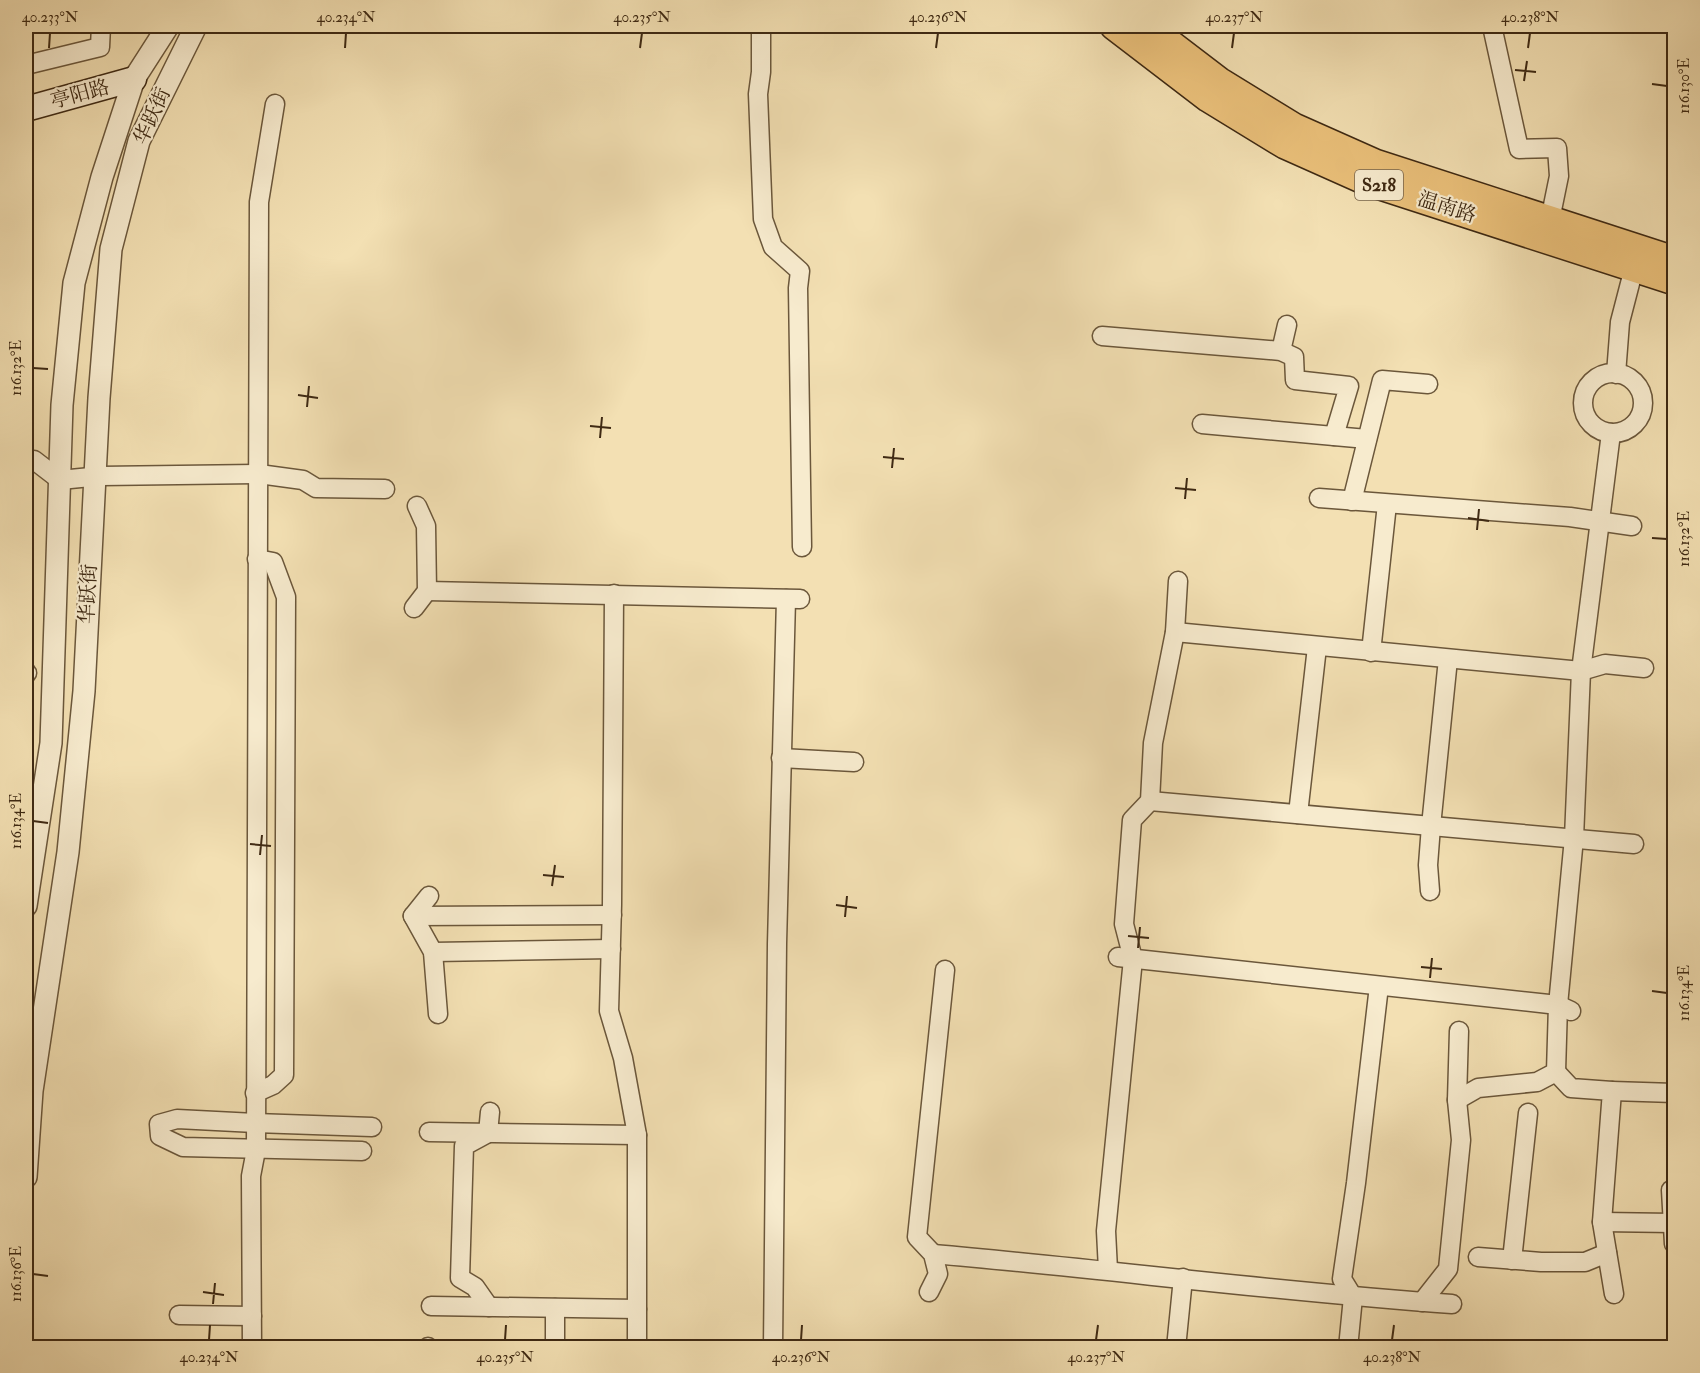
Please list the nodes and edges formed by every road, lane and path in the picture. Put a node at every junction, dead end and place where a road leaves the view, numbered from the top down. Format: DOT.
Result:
graph roads {
  1 [pos="101,26"];
  2 [pos="168,26"];
  3 [pos="196,26"];
  4 [pos="761,26"];
  5 [pos="1114,26"];
  6 [pos="1147,26"];
  7 [pos="1492,26"];
  8 [pos="26,65"];
  9 [pos="134,79"];
  10 [pos="276,104"];
  11 [pos="26,109"];
  12 [pos="1550,220"];
  13 [pos="1674,260"];
  14 [pos="1634,268"];
  15 [pos="1674,281"];
  16 [pos="1287,325"];
  17 [pos="1102,336"];
  18 [pos="1281,351"];
  19 [pos="1616,374"];
  20 [pos="1428,384"];
  21 [pos="1202,424"];
  22 [pos="1611,433"];
  23 [pos="1334,436"];
  24 [pos="1367,439"];
  25 [pos="26,460"];
  26 [pos="259,474"];
  27 [pos="95,477"];
  28 [pos="60,480"];
  29 [pos="385,489"];
  30 [pos="1319,498"];
  31 [pos="1352,501"];
  32 [pos="1387,504"];
  33 [pos="417,506"];
  34 [pos="1599,522"];
  35 [pos="1632,526"];
  36 [pos="802,547"];
  37 [pos="257,558"];
  38 [pos="1178,581"];
  39 [pos="427,591"];
  40 [pos="614,594"];
  41 [pos="414,608"];
  42 [pos="1174,632"];
  43 [pos="1317,647"];
  44 [pos="1371,652"];
  45 [pos="1448,659"];
  46 [pos="1644,668"];
  47 [pos="1581,671"];
  48 [pos="781,758"];
  49 [pos="854,762"];
  50 [pos="1150,801"];
  51 [pos="1298,814"];
  52 [pos="1431,826"];
  53 [pos="1574,838"];
  54 [pos="1634,844"];
  55 [pos="1430,891"];
  56 [pos="429,896"];
  57 [pos="26,906"];
  58 [pos="612,915"];
  59 [pos="413,916"];
  60 [pos="611,949"];
  61 [pos="433,952"];
  62 [pos="1125,958"];
  63 [pos="945,970"];
  64 [pos="1379,986"];
  65 [pos="1565,1008"];
  66 [pos="438,1014"];
  67 [pos="1459,1031"];
  68 [pos="1556,1072"];
  69 [pos="1612,1091"];
  70 [pos="255,1093"];
  71 [pos="1674,1093"];
  72 [pos="1457,1100"];
  73 [pos="490,1112"];
  74 [pos="1528,1113"];
  75 [pos="255,1124"];
  76 [pos="372,1127"];
  77 [pos="429,1132"];
  78 [pos="488,1133"];
  79 [pos="637,1135"];
  80 [pos="256,1150"];
  81 [pos="362,1151"];
  82 [pos="26,1177"];
  83 [pos="1674,1190"];
  84 [pos="1602,1222"];
  85 [pos="1673,1223"];
  86 [pos="1674,1244"];
  87 [pos="1607,1253"];
  88 [pos="933,1254"];
  89 [pos="1478,1257"];
  90 [pos="1512,1260"];
  91 [pos="1108,1270"];
  92 [pos="1183,1278"];
  93 [pos="929,1292"];
  94 [pos="1614,1294"];
  95 [pos="1353,1297"];
  96 [pos="1422,1302"];
  97 [pos="1452,1304"];
  98 [pos="431,1306"];
  99 [pos="489,1307"];
  100 [pos="555,1308"];
  101 [pos="637,1309"];
  102 [pos="179,1315"];
  103 [pos="252,1316"];
  104 [pos="252,1347"];
  105 [pos="555,1347"];
  106 [pos="637,1347"];
  107 [pos="773,1347"];
  108 [pos="1176,1347"];
  109 [pos="1348,1347"];
  1 -- 8 [label="street"];
  2 -- 9 [label="street, 华跃街"];
  3 -- 27 [label="street, 华跃街"];
  4 -- 36 [label="street"];
  5 -- 14 [label="main road, 温南路 / S218"];
  6 -- 12 [label="main road, 温南路 / S218"];
  7 -- 12 [label="street"];
  9 -- 11 [label="main road, 亭阳路"];
  9 -- 28 [label="street, 华跃街"];
  10 -- 26 [label="street"];
  12 -- 13 [label="main road, 温南路 / S218"];
  14 -- 15 [label="main road, 温南路 / S218"];
  14 -- 19 [label="street"];
  16 -- 18 [label="street"];
  17 -- 18 [label="street"];
  18 -- 23 [label="street"];
  19 -- 22 [label="street"];
  19 -- 22 [label="street"];
  20 -- 24 [label="street"];
  21 -- 23 [label="street"];
  22 -- 34 [label="street"];
  23 -- 24 [label="street"];
  24 -- 31 [label="street"];
  25 -- 28 [label="street"];
  26 -- 27 [label="street"];
  26 -- 29 [label="street"];
  26 -- 37 [label="street"];
  27 -- 28 [label="street"];
  27 -- 82 [label="street, 华跃街"];
  28 -- 57 [label="street, 华跃街"];
  30 -- 31 [label="street"];
  31 -- 32 [label="street"];
  32 -- 34 [label="street"];
  32 -- 44 [label="street"];
  33 -- 39 [label="street"];
  34 -- 35 [label="street"];
  34 -- 47 [label="street"];
  37 -- 70 [label="street"];
  37 -- 70 [label="street"];
  38 -- 42 [label="street"];
  39 -- 40 [label="street"];
  39 -- 41 [label="street"];
  40 -- 48 [label="street"];
  40 -- 58 [label="street"];
  42 -- 43 [label="street"];
  42 -- 50 [label="street"];
  43 -- 44 [label="street"];
  43 -- 51 [label="street"];
  44 -- 45 [label="street"];
  45 -- 47 [label="street"];
  45 -- 52 [label="street"];
  46 -- 47 [label="street"];
  47 -- 53 [label="street"];
  48 -- 49 [label="street"];
  48 -- 107 [label="street"];
  50 -- 51 [label="street"];
  50 -- 62 [label="street"];
  51 -- 52 [label="street"];
  52 -- 53 [label="street"];
  52 -- 55 [label="street"];
  53 -- 54 [label="street"];
  53 -- 65 [label="street"];
  56 -- 59 [label="street"];
  58 -- 59 [label="street"];
  58 -- 60 [label="street"];
  59 -- 61 [label="street"];
  60 -- 61 [label="street"];
  60 -- 79 [label="street"];
  61 -- 66 [label="street"];
  62 -- 64 [label="street"];
  62 -- 91 [label="street"];
  63 -- 88 [label="street"];
  64 -- 65 [label="street"];
  64 -- 95 [label="street"];
  65 -- 68 [label="street"];
  67 -- 72 [label="street"];
  68 -- 69 [label="street"];
  68 -- 72 [label="street"];
  69 -- 71 [label="street"];
  69 -- 84 [label="street"];
  70 -- 75 [label="street"];
  72 -- 96 [label="street"];
  73 -- 78 [label="street"];
  74 -- 90 [label="street"];
  75 -- 76 [label="street"];
  75 -- 80 [label="street"];
  75 -- 80 [label="street"];
  77 -- 78 [label="street"];
  78 -- 79 [label="street"];
  78 -- 99 [label="street"];
  79 -- 101 [label="street"];
  80 -- 81 [label="street"];
  80 -- 103 [label="street"];
  83 -- 85 [label="street"];
  84 -- 85 [label="street"];
  84 -- 87 [label="street"];
  85 -- 86 [label="street"];
  87 -- 90 [label="street"];
  87 -- 94 [label="street"];
  88 -- 91 [label="street"];
  88 -- 93 [label="street"];
  89 -- 90 [label="street"];
  91 -- 92 [label="street"];
  92 -- 95 [label="street"];
  92 -- 108 [label="street"];
  95 -- 96 [label="street"];
  95 -- 109 [label="street"];
  96 -- 97 [label="street"];
  98 -- 99 [label="street"];
  99 -- 100 [label="street"];
  100 -- 101 [label="street"];
  100 -- 105 [label="street"];
  101 -- 106 [label="street"];
  102 -- 103 [label="street"];
  103 -- 104 [label="street"];
}
